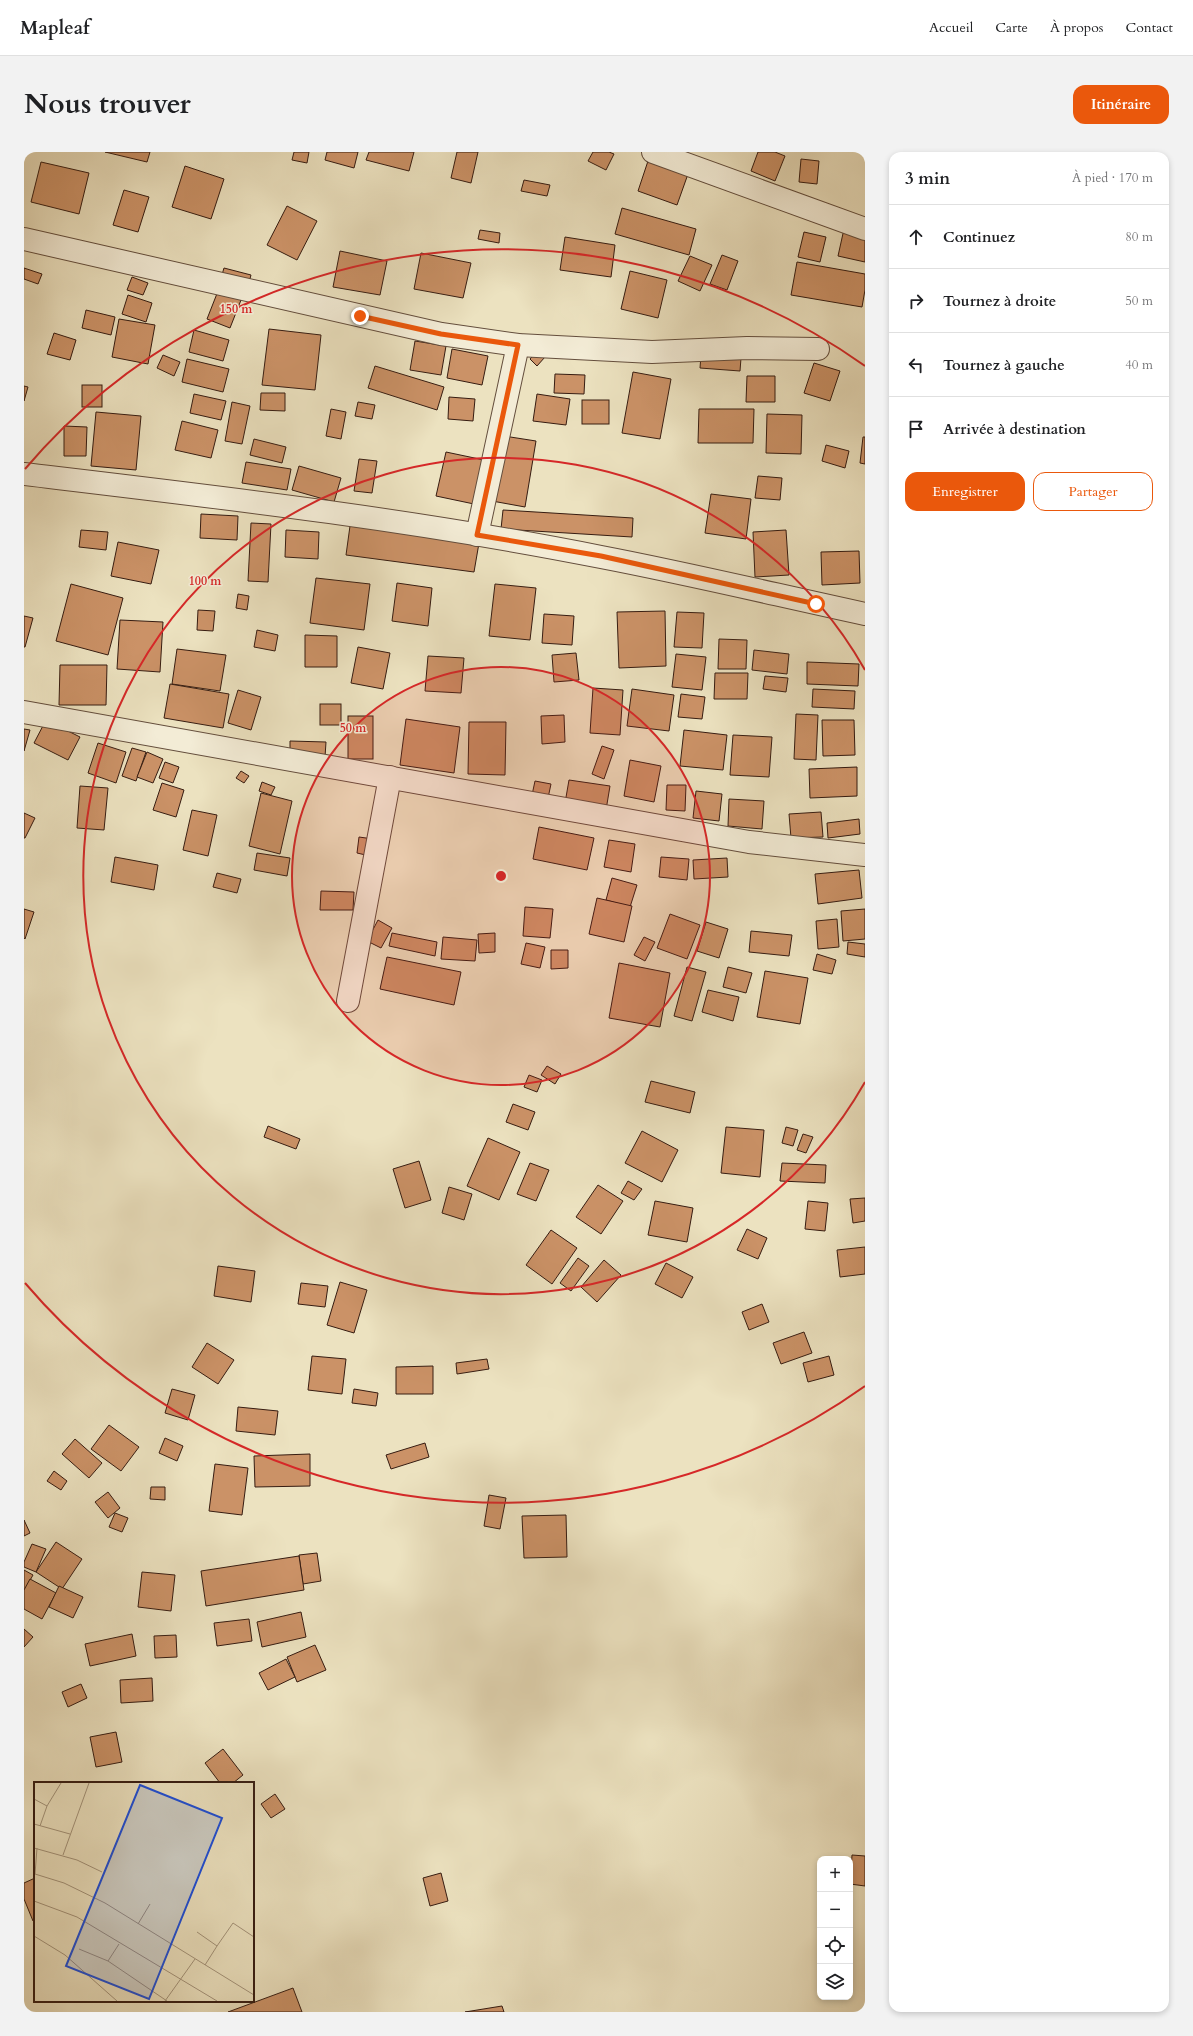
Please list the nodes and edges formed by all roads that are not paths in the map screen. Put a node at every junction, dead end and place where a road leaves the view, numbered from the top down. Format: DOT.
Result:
graph roads {
  1 [pos="653,152"];
  2 [pos="865,228"];
  3 [pos="24,239"];
  4 [pos="518,345"];
  5 [pos="818,349"];
  6 [pos="24,474"];
  7 [pos="477,535"];
  8 [pos="865,614"];
  9 [pos="24,712"];
  10 [pos="390,778"];
  11 [pos="865,855"];
  12 [pos="348,1001"];
  1 -- 2 [label="street"];
  3 -- 4 [label="street"];
  4 -- 5 [label="street"];
  4 -- 7 [label="street"];
  6 -- 7 [label="street"];
  7 -- 8 [label="street"];
  9 -- 10 [label="street"];
  10 -- 11 [label="street"];
  10 -- 12 [label="street"];
}
